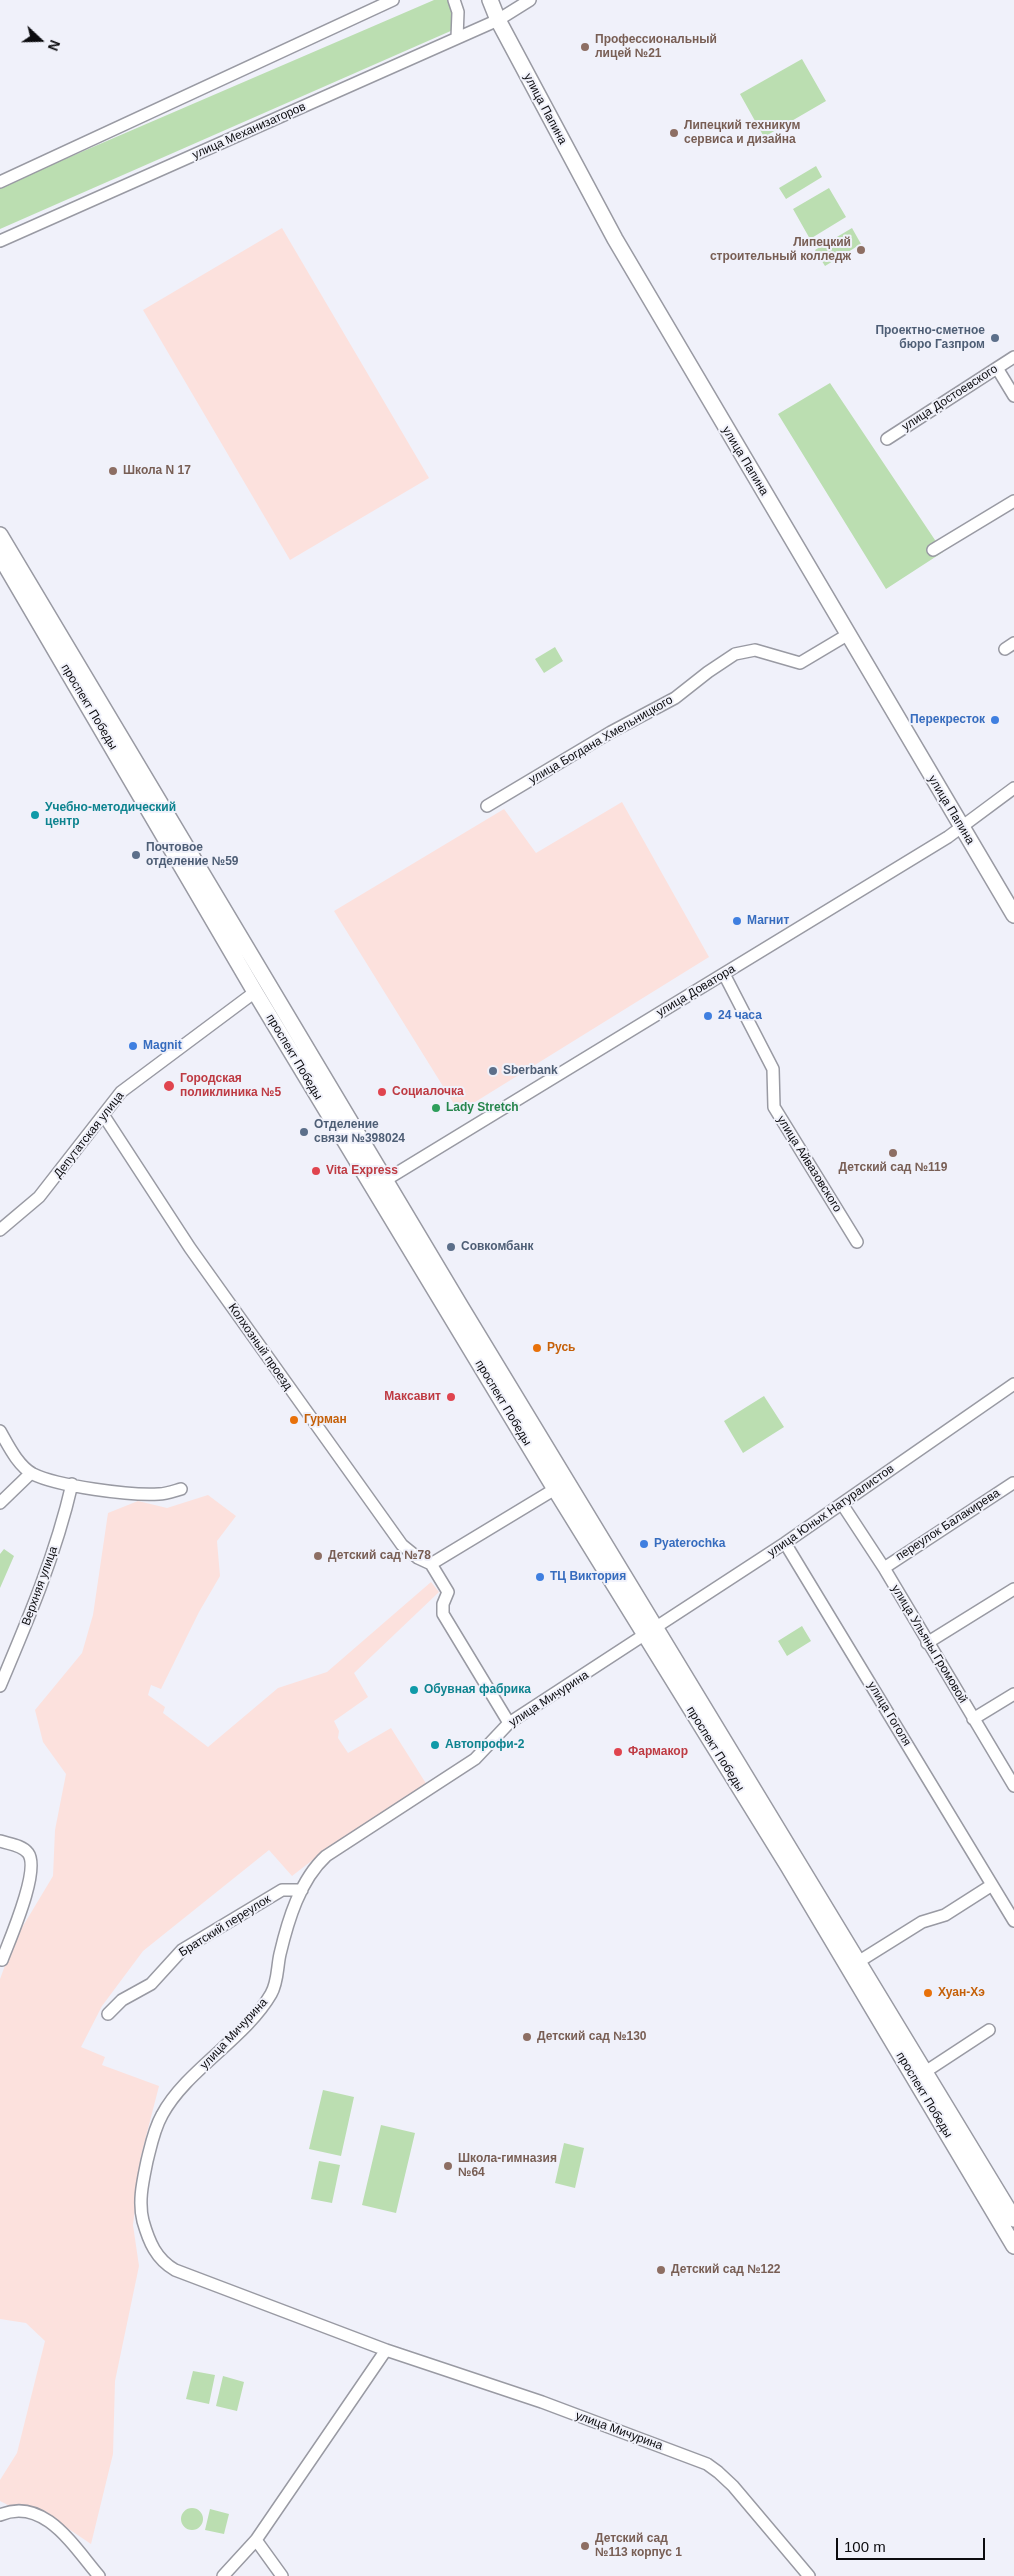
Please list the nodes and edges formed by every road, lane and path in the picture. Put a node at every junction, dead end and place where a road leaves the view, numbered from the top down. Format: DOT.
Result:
graph roads {
  1 [pos="393,0"];
  2 [pos="454,0"];
  3 [pos="490,0"];
  4 [pos="530,0"];
  5 [pos="498,20"];
  6 [pos="457,38"];
  7 [pos="0,182"];
  8 [pos="0,242"];
  9 [pos="1014,357"];
  10 [pos="997,368"];
  11 [pos="1014,396"];
  12 [pos="887,439"];
  13 [pos="1014,501"];
  14 [pos="0,535"];
  15 [pos="933,550"];
  16 [pos="0,556"];
  17 [pos="847,635"];
  18 [pos="1014,788"];
  19 [pos="487,806"];
  20 [pos="962,829"];
  21 [pos="1014,915"];
  22 [pos="724,974"];
  23 [pos="255,992"];
  24 [pos="104,1116"];
  25 [pos="379,1183"];
  26 [pos="0,1230"];
  27 [pos="857,1242"];
  28 [pos="1014,1384"];
  29 [pos="0,1431"];
  30 [pos="31,1473"];
  31 [pos="1013,1483"];
  32 [pos="72,1484"];
  33 [pos="181,1489"];
  34 [pos="554,1489"];
  35 [pos="0,1503"];
  36 [pos="842,1504"];
  37 [pos="785,1543"];
  38 [pos="431,1564"];
  39 [pos="884,1568"];
  40 [pos="1014,1589"];
  41 [pos="651,1632"];
  42 [pos="927,1643"];
  43 [pos="0,1686"];
  44 [pos="1014,1694"];
  45 [pos="973,1718"];
  46 [pos="509,1723"];
  47 [pos="1014,1786"];
  48 [pos="0,1841"];
  49 [pos="992,1885"];
  50 [pos="302,1890"];
  51 [pos="1014,1921"];
  52 [pos="2,1960"];
  53 [pos="858,1962"];
  54 [pos="108,2014"];
  55 [pos="989,2030"];
  56 [pos="925,2072"];
  57 [pos="1014,2219"];
  58 [pos="1014,2246"];
  59 [pos="386,2350"];
  60 [pos="0,2515"];
  61 [pos="256,2540"];
  62 [pos="99,2576"];
  63 [pos="222,2576"];
  64 [pos="282,2576"];
  65 [pos="809,2576"];
  1 -- 7 [label="street"];
  2 -- 6 [label="street"];
  3 -- 5 [label="main road, улица Папина"];
  4 -- 5 [label="street, улица Механизаторов"];
  5 -- 6 [label="street, улица Механизаторов"];
  5 -- 17 [label="main road, улица Папина"];
  6 -- 8 [label="street, улица Механизаторов"];
  9 -- 10 [label="street, улица Достоевского"];
  10 -- 11 [label="street"];
  10 -- 12 [label="street, улица Достоевского"];
  13 -- 15 [label="street"];
  14 -- 25 [label="main road, проспект Победы"];
  16 -- 23 [label="main road, проспект Победы"];
  17 -- 19 [label="street, улица Богдана Хмельницкого"];
  17 -- 20 [label="main road, улица Папина"];
  18 -- 20 [label="street, улица Доватора"];
  20 -- 21 [label="main road, улица Папина"];
  20 -- 22 [label="street, улица Доватора"];
  22 -- 25 [label="street, улица Доватора"];
  22 -- 27 [label="street, улица Айвазовского"];
  23 -- 24 [label="street, Депутатская улица"];
  23 -- 25 [label="main road, проспект Победы"];
  24 -- 26 [label="street, Депутатская улица"];
  24 -- 38 [label="street, Колхозный проезд"];
  25 -- 34 [label="main road, проспект Победы"];
  25 -- 41 [label="main road, проспект Победы"];
  28 -- 36 [label="street, улица Юных Натуралистов"];
  29 -- 30 [label="street"];
  30 -- 32 [label="street"];
  30 -- 35 [label="street"];
  31 -- 39 [label="street, переулок Балакирева"];
  32 -- 33 [label="street"];
  32 -- 43 [label="street, Верхняя улица"];
  34 -- 38 [label="street"];
  34 -- 41 [label="main road, проспект Победы"];
  36 -- 37 [label="street, улица Юных Натуралистов"];
  36 -- 39 [label="street, улица Ульяны Громовой"];
  37 -- 41 [label="street, улица Юных Натуралистов"];
  37 -- 49 [label="street, улица Гоголя"];
  38 -- 46 [label="street, Колхозный проезд"];
  39 -- 42 [label="street, улица Ульяны Громовой"];
  40 -- 42 [label="street"];
  41 -- 46 [label="street, улица Мичурина"];
  41 -- 53 [label="main road, проспект Победы"];
  41 -- 58 [label="main road, проспект Победы"];
  42 -- 45 [label="street, улица Ульяны Громовой"];
  44 -- 45 [label="street"];
  45 -- 47 [label="street, улица Ульяны Громовой"];
  46 -- 50 [label="street, улица Мичурина"];
  48 -- 52 [label="street"];
  49 -- 51 [label="street, улица Гоголя"];
  49 -- 53 [label="street"];
  50 -- 54 [label="street, Братский переулок"];
  50 -- 59 [label="street, улица Мичурина"];
  53 -- 56 [label="main road, проспект Победы"];
  55 -- 56 [label="street"];
  56 -- 57 [label="main road, проспект Победы"];
  59 -- 61 [label="street"];
  59 -- 65 [label="street, улица Мичурина"];
  60 -- 62 [label="street"];
  61 -- 63 [label="street"];
  61 -- 64 [label="street"];
}
